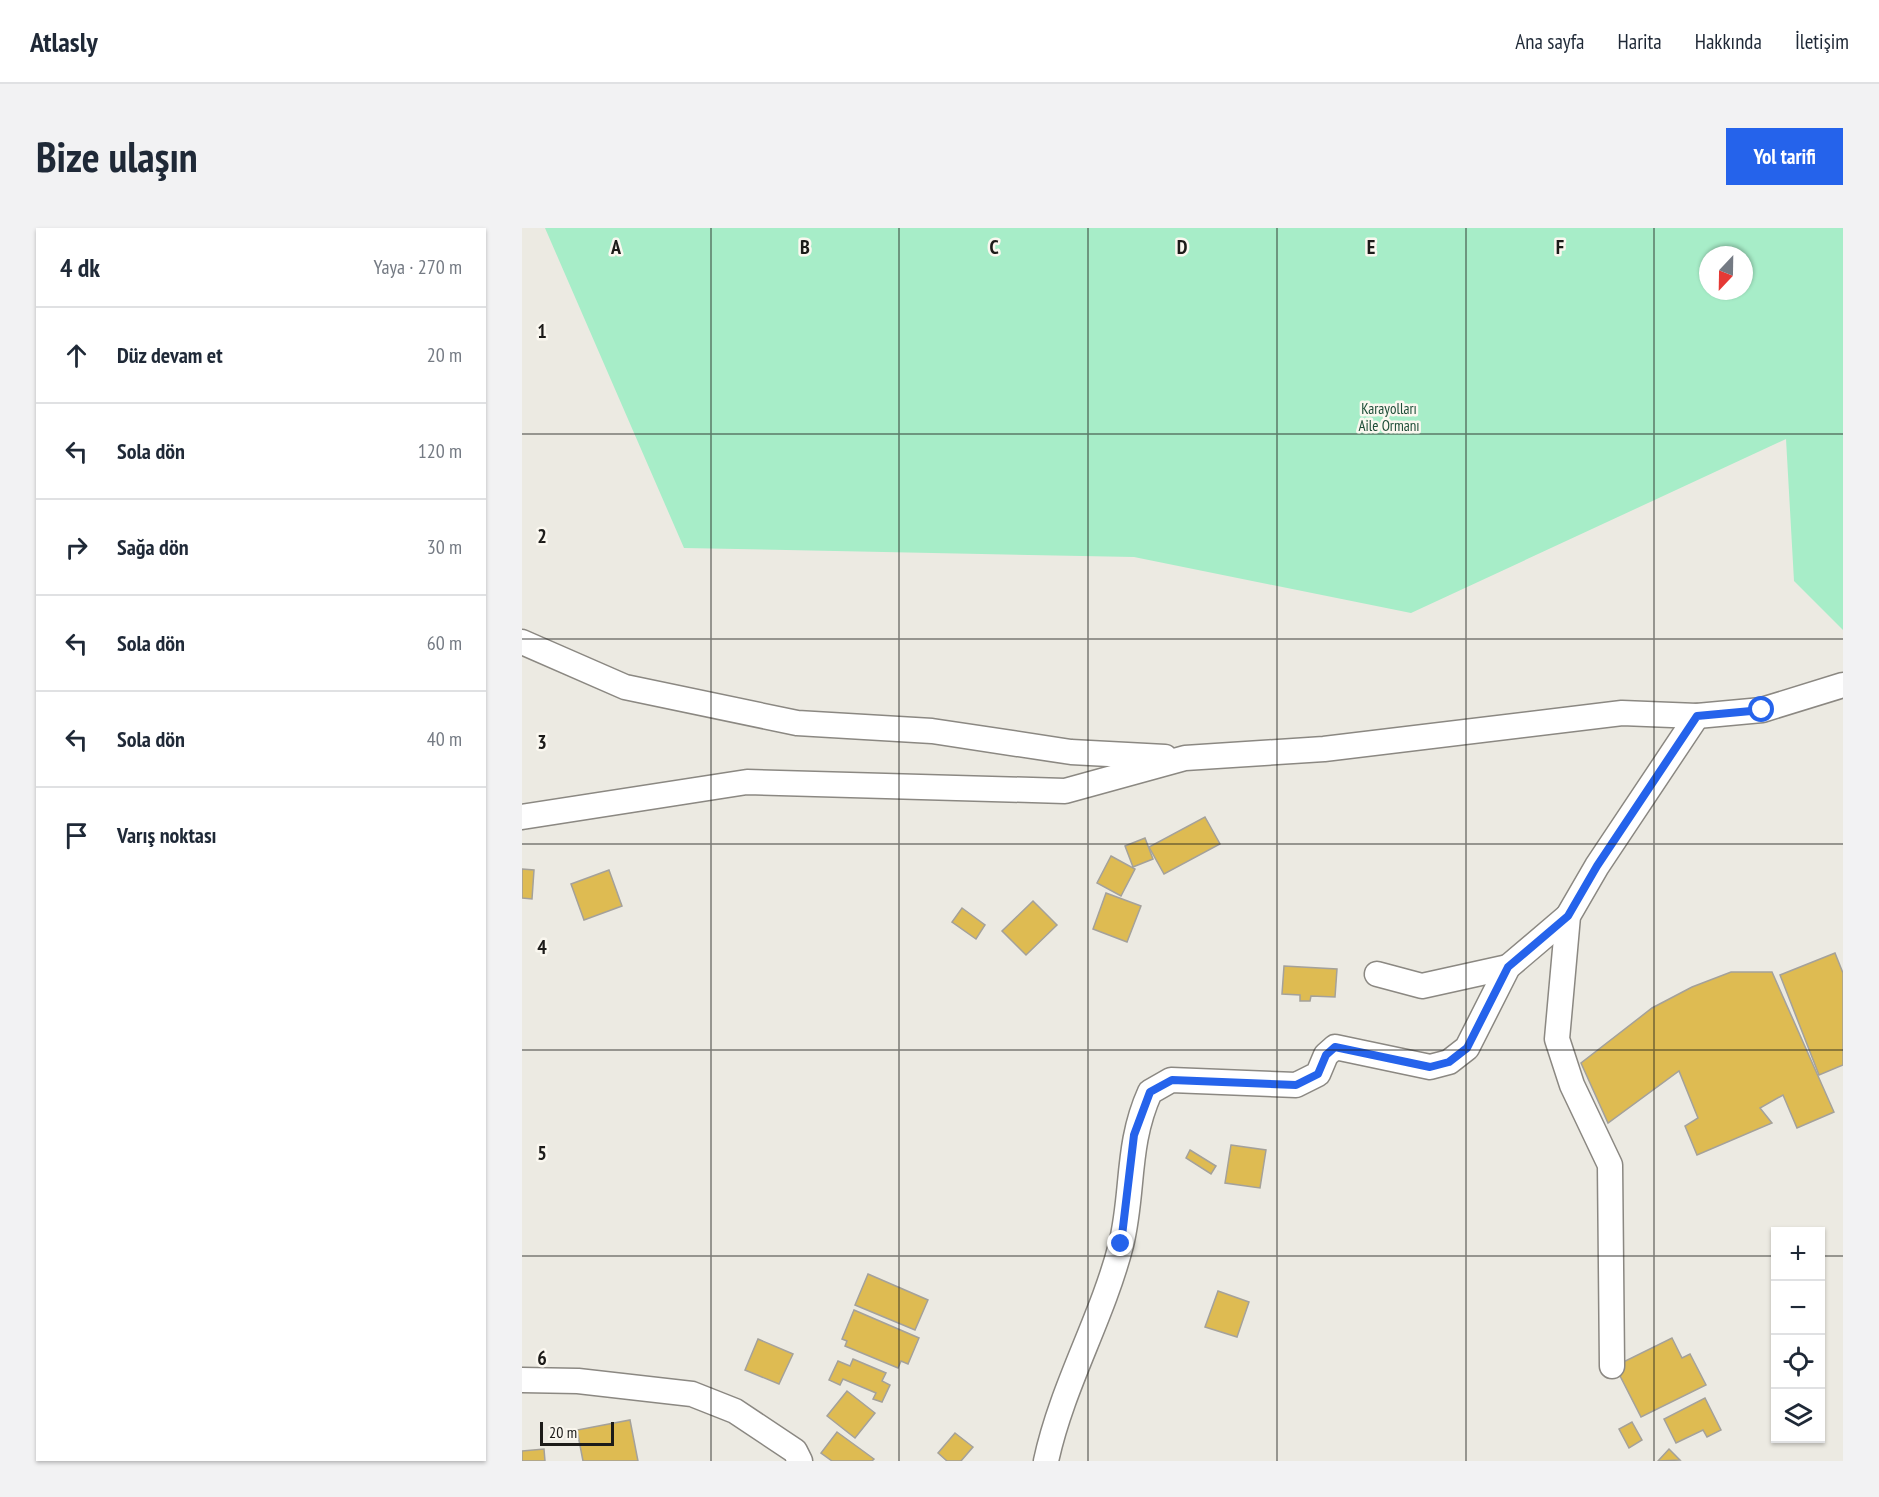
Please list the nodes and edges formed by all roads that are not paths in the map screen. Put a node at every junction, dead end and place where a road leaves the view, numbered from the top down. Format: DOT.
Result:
graph roads {
  1 [pos="522,642"];
  2 [pos="1843,685"];
  3 [pos="1697,716"];
  4 [pos="1185,758"];
  5 [pos="522,817"];
  6 [pos="1568,916"];
  7 [pos="1508,967"];
  8 [pos="1377,974"];
  9 [pos="1612,1366"];
  10 [pos="522,1380"];
  11 [pos="800,1461"];
  12 [pos="1046,1461"];
  1 -- 4 [label="street"];
  2 -- 3 [label="street"];
  3 -- 4 [label="street"];
  3 -- 6 [label="street"];
  4 -- 5 [label="street"];
  6 -- 7 [label="street"];
  6 -- 9 [label="street"];
  7 -- 8 [label="street"];
  7 -- 12 [label="street"];
  10 -- 11 [label="street"];
}
